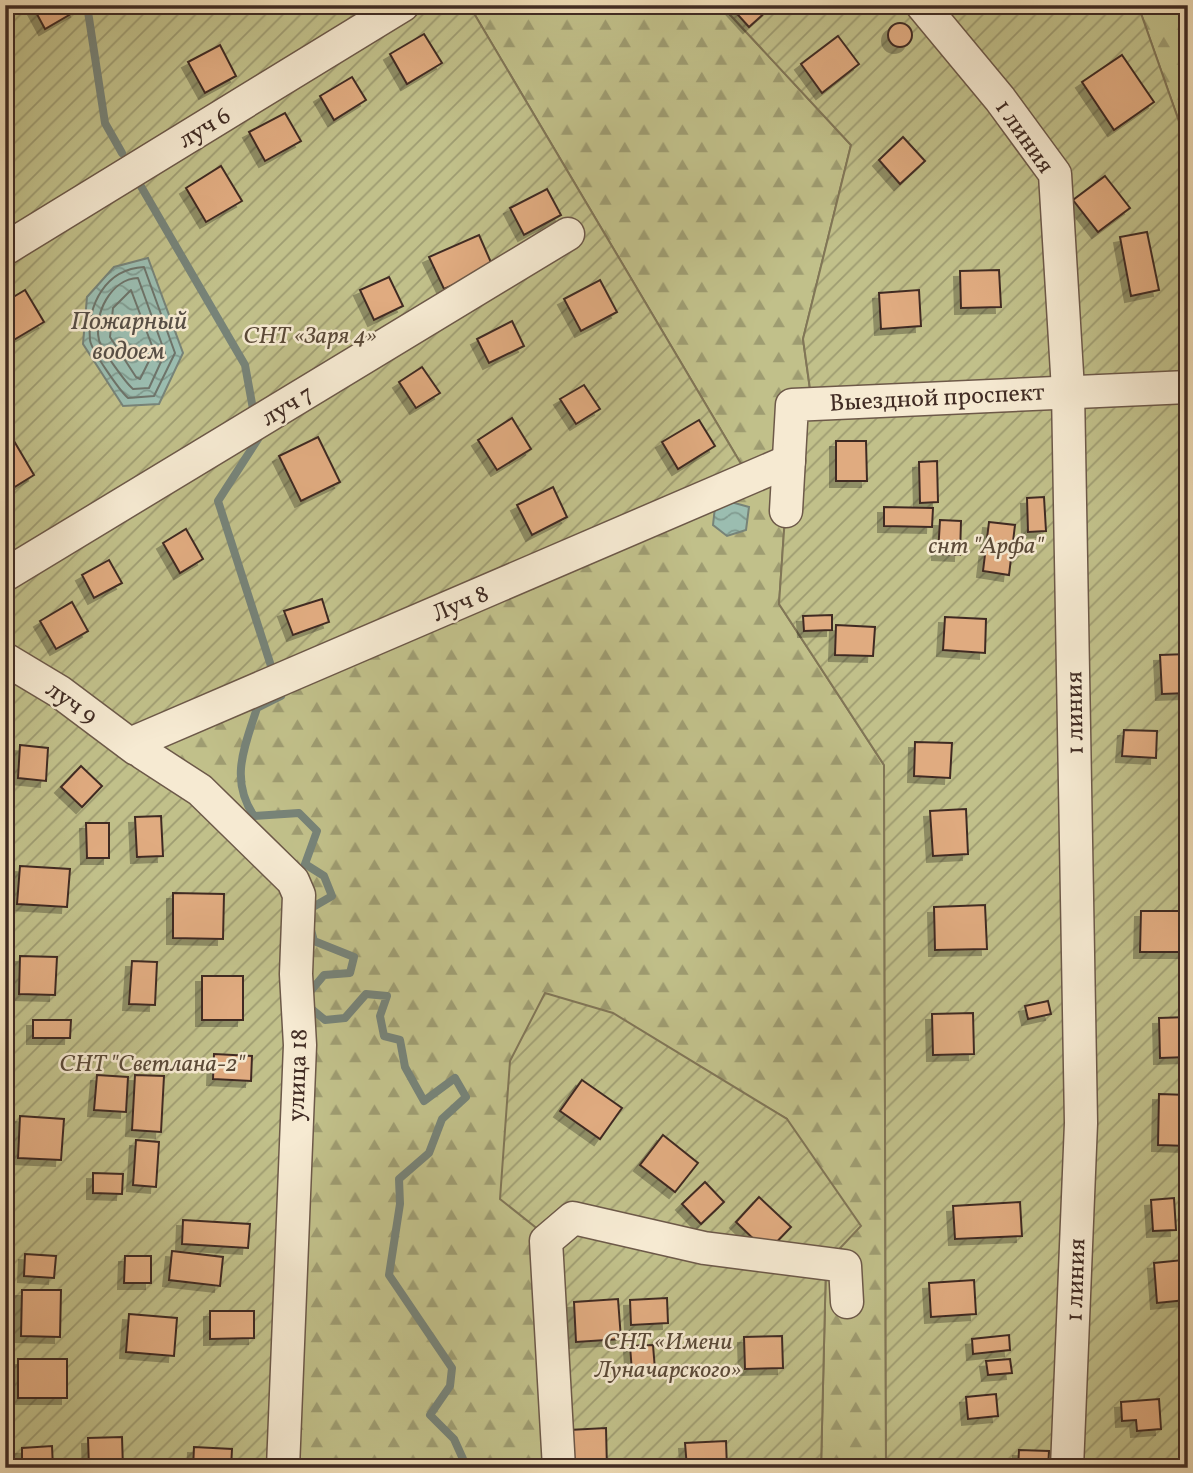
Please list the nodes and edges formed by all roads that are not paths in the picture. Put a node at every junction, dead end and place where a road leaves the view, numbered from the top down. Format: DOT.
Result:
graph roads {
  1 [pos="403,5"];
  2 [pos="922,5"];
  3 [pos="568,234"];
  4 [pos="5,249"];
  5 [pos="1188,387"];
  6 [pos="1068,390"];
  7 [pos="789,461"];
  8 [pos="786,511"];
  9 [pos="5,575"];
  10 [pos="5,659"];
  11 [pos="136,749"];
  12 [pos="847,1302"];
  13 [pos="283,1468"];
  14 [pos="559,1468"];
  15 [pos="1067,1468"];
  1 -- 4 [label="street, луч 6"];
  2 -- 6 [label="street, 1 линия"];
  3 -- 9 [label="street, луч 7"];
  5 -- 6 [label="street, Выездной проспект"];
  6 -- 7 [label="street, Выездной проспект"];
  6 -- 15 [label="street, 1 линия"];
  7 -- 8 [label="street, Выездной проспект"];
  7 -- 11 [label="street, Луч 8"];
  10 -- 11 [label="street, луч 9"];
  11 -- 13 [label="street, улица 18"];
  12 -- 14 [label="street"];
}
